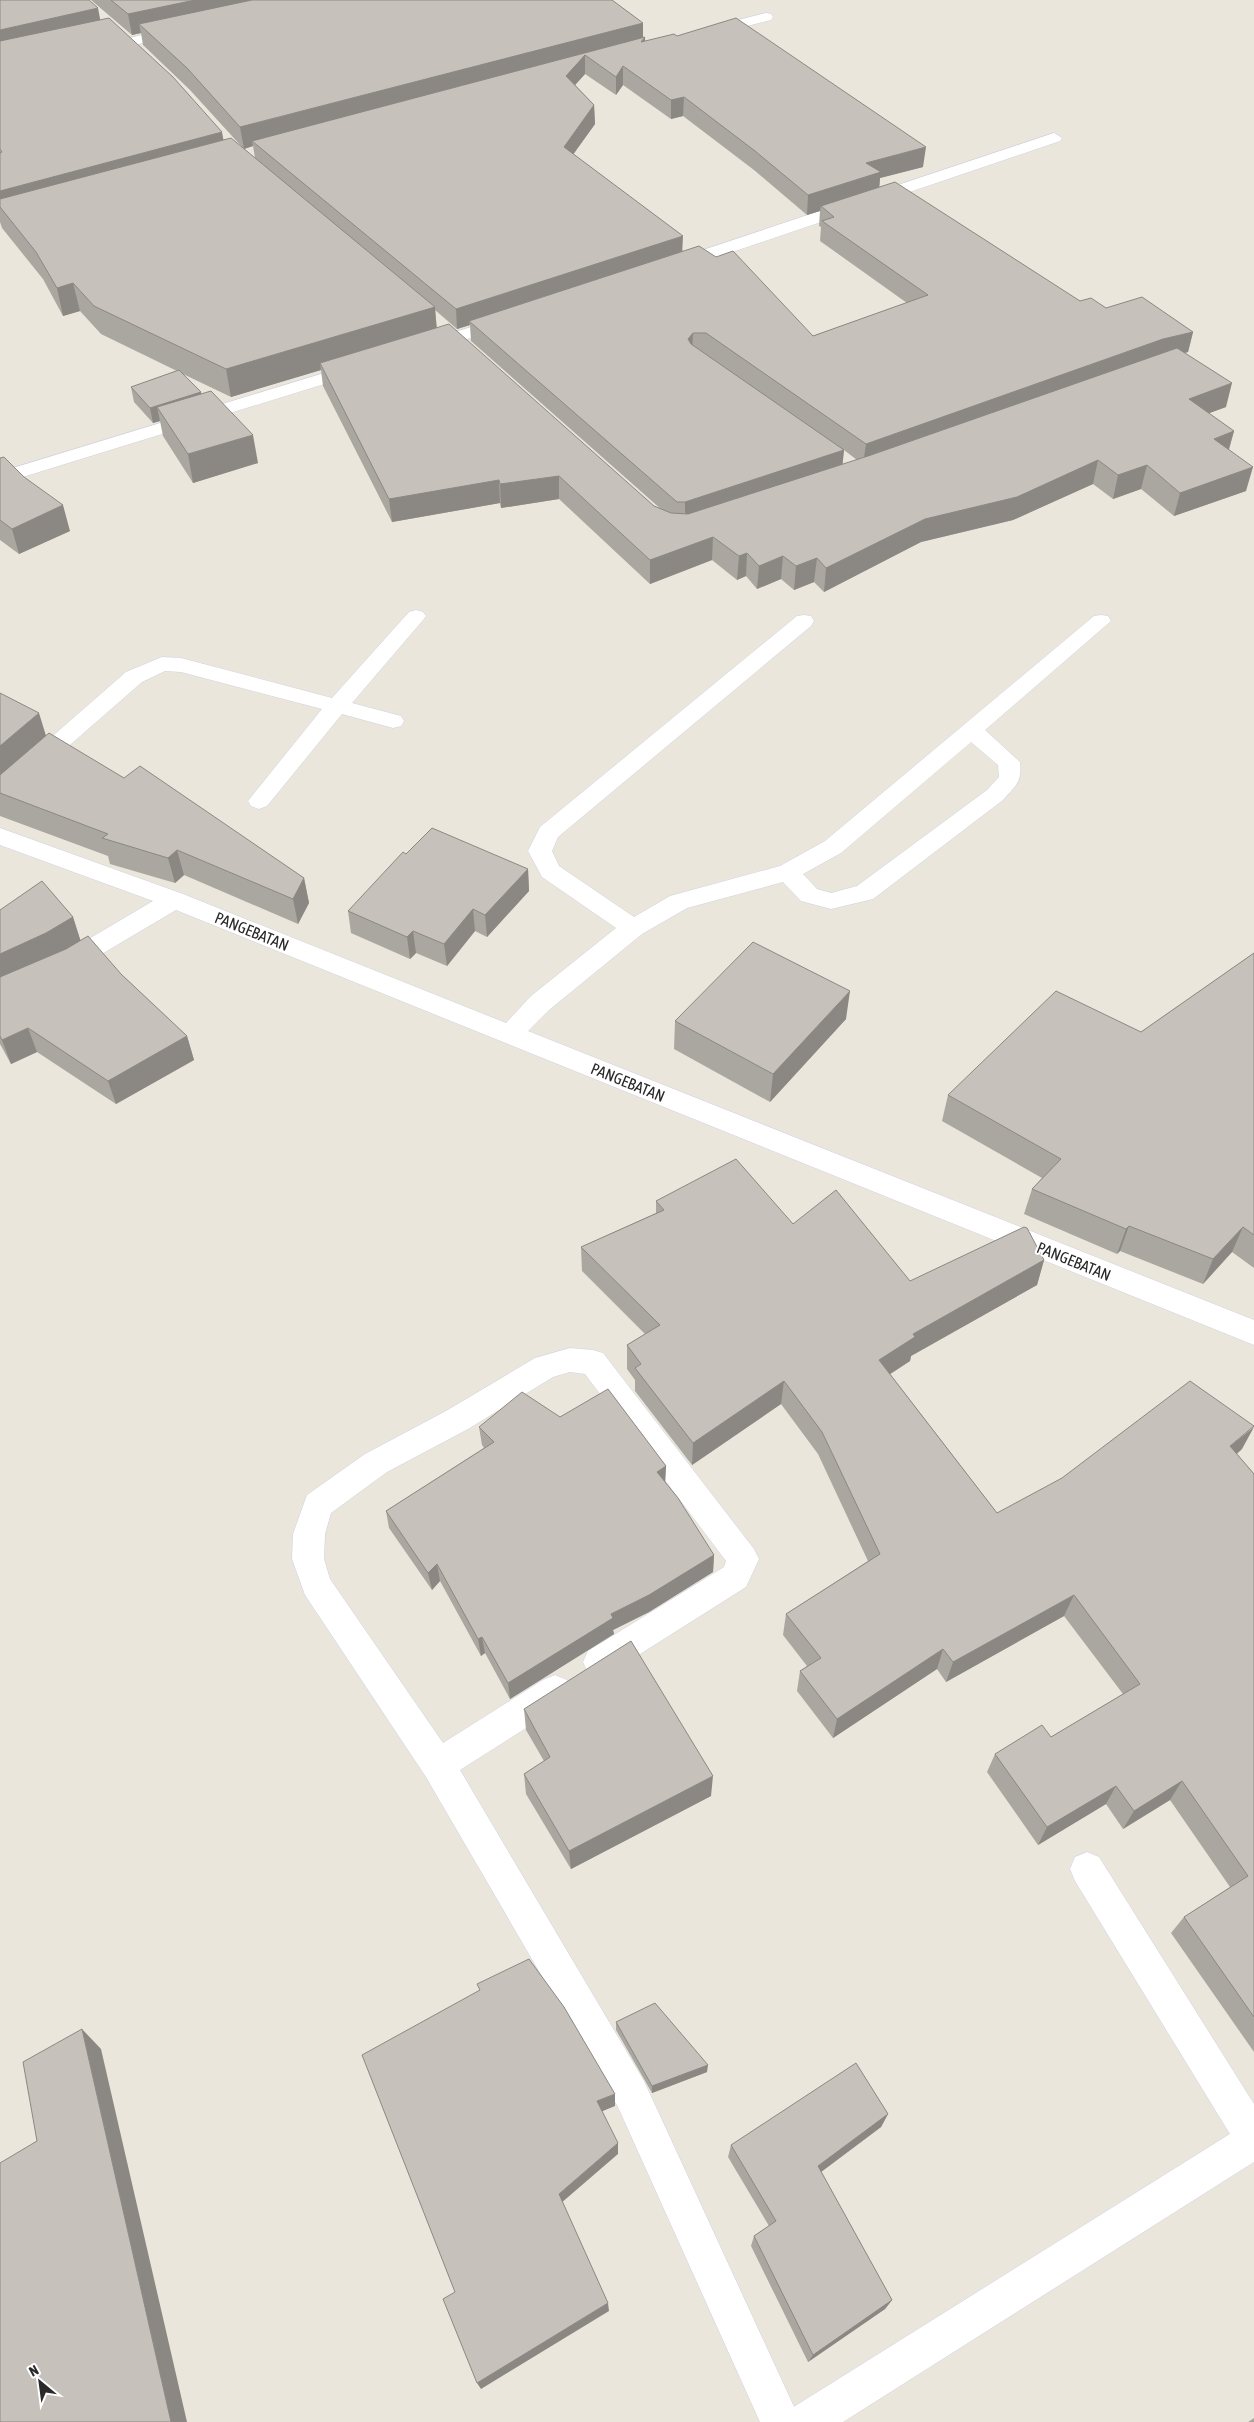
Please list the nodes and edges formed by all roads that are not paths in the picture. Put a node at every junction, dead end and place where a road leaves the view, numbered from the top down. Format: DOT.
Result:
graph roads {
  1 [pos="766,17"];
  2 [pos="196,27"];
  3 [pos="690,37"];
  4 [pos="143,55"];
  5 [pos="1054,138"];
  6 [pos="660,270"];
  7 [pos="520,317"];
  8 [pos="447,332"];
  9 [pos="435,344"];
  10 [pos="469,352"];
  11 [pos="369,364"];
  12 [pos="0,478"];
  13 [pos="416,616"];
  14 [pos="804,621"];
  15 [pos="1101,621"];
  16 [pos="336,706"];
  17 [pos="393,721"];
  18 [pos="971,730"];
  19 [pos="0,794"];
  20 [pos="258,801"];
  21 [pos="0,836"];
  22 [pos="788,872"];
  23 [pos="174,900"];
  24 [pos="633,928"];
  25 [pos="0,996"];
  26 [pos="510,1034"];
  27 [pos="1254,1333"];
  28 [pos="438,1765"];
  29 [pos="1087,1869"];
  30 [pos="1254,2139"];
  31 [pos="781,2422"];
  32 [pos="806,2422"];
  1 -- 3 [label="street"];
  2 -- 4 [label="street"];
  5 -- 6 [label="street"];
  7 -- 8 [label="street"];
  8 -- 9 [label="street"];
  8 -- 10 [label="street"];
  11 -- 12 [label="street"];
  13 -- 16 [label="street"];
  14 -- 24 [label="street"];
  15 -- 18 [label="street"];
  16 -- 17 [label="street"];
  16 -- 19 [label="street"];
  16 -- 20 [label="street"];
  18 -- 22 [label="street"];
  18 -- 22 [label="street"];
  21 -- 23 [label="street, PANGEBATAN"];
  22 -- 24 [label="street"];
  23 -- 25 [label="street"];
  23 -- 26 [label="street, PANGEBATAN"];
  24 -- 26 [label="street"];
  26 -- 27 [label="street, PANGEBATAN"];
  28 -- 28 [label="street"];
  28 -- 31 [label="street"];
  29 -- 30 [label="street"];
  30 -- 32 [label="street"];
}
